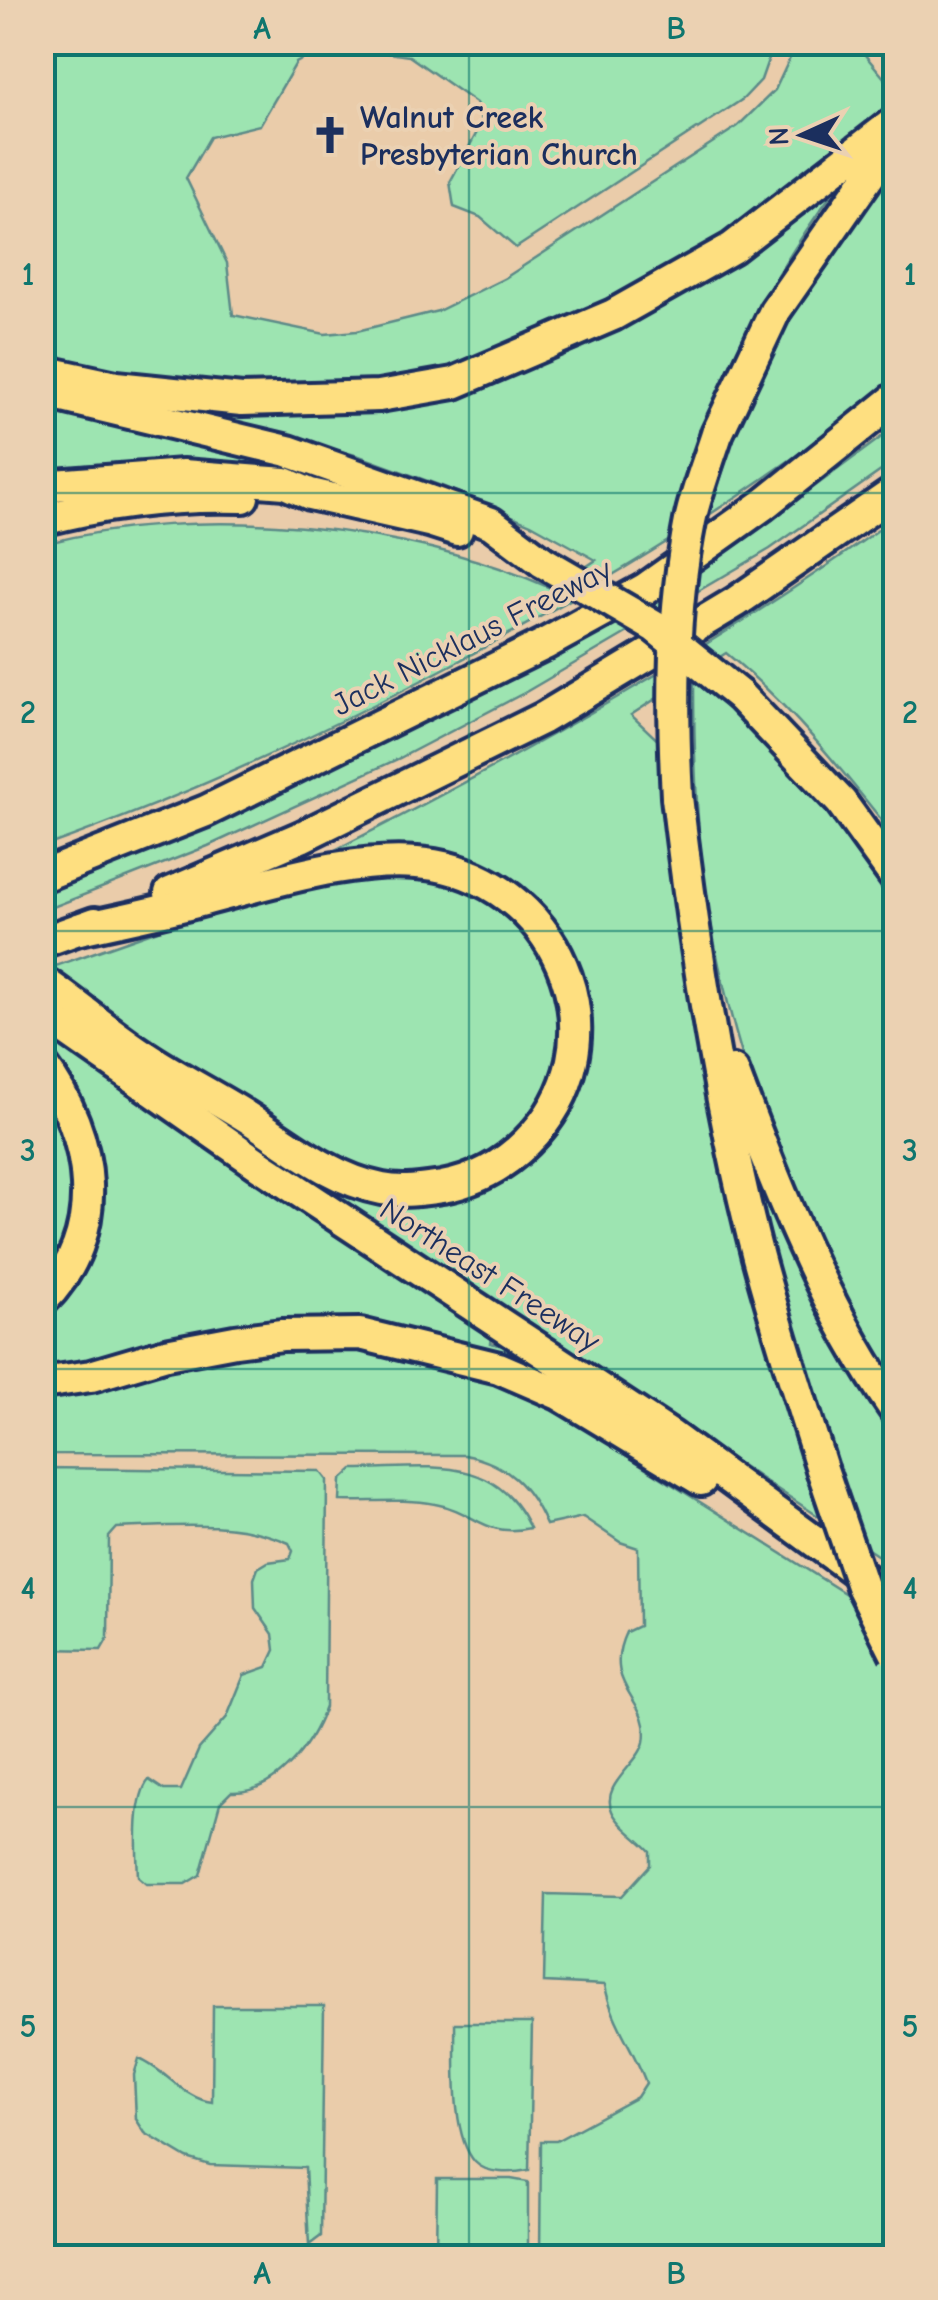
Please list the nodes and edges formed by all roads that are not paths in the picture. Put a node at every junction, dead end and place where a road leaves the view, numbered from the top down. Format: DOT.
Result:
graph roads {
  1 [pos="891,133"];
  2 [pos="42,370"];
  3 [pos="42,392"];
  4 [pos="896,398"];
  5 [pos="42,486"];
  6 [pos="896,491"];
  7 [pos="310,494"];
  8 [pos="42,520"];
  9 [pos="542,562"];
  10 [pos="42,876"];
  11 [pos="896,878"];
  12 [pos="79,930"];
  13 [pos="42,942"];
  14 [pos="42,981"];
  15 [pos="706,998"];
  16 [pos="44,1014"];
  17 [pos="42,1065"];
  18 [pos="42,1302"];
  19 [pos="42,1383"];
  20 [pos="896,1410"];
  21 [pos="896,1602"];
  22 [pos="896,1654"];
  1 -- 2 [label="highway"];
  1 -- 15 [label="highway, bridge"];
  3 -- 9 [label="highway"];
  4 -- 10 [label="highway, Jack Nicklaus Freeway"];
  5 -- 7 [label="highway"];
  6 -- 12 [label="highway"];
  7 -- 8 [label="highway"];
  7 -- 9 [label="highway"];
  9 -- 11 [label="highway, bridge"];
  12 -- 13 [label="highway"];
  12 -- 14 [label="highway"];
  15 -- 20 [label="highway"];
  15 -- 22 [label="highway, bridge"];
  16 -- 21 [label="highway, Northeast Freeway"];
  17 -- 18 [label="highway"];
  19 -- 21 [label="highway"];
}
